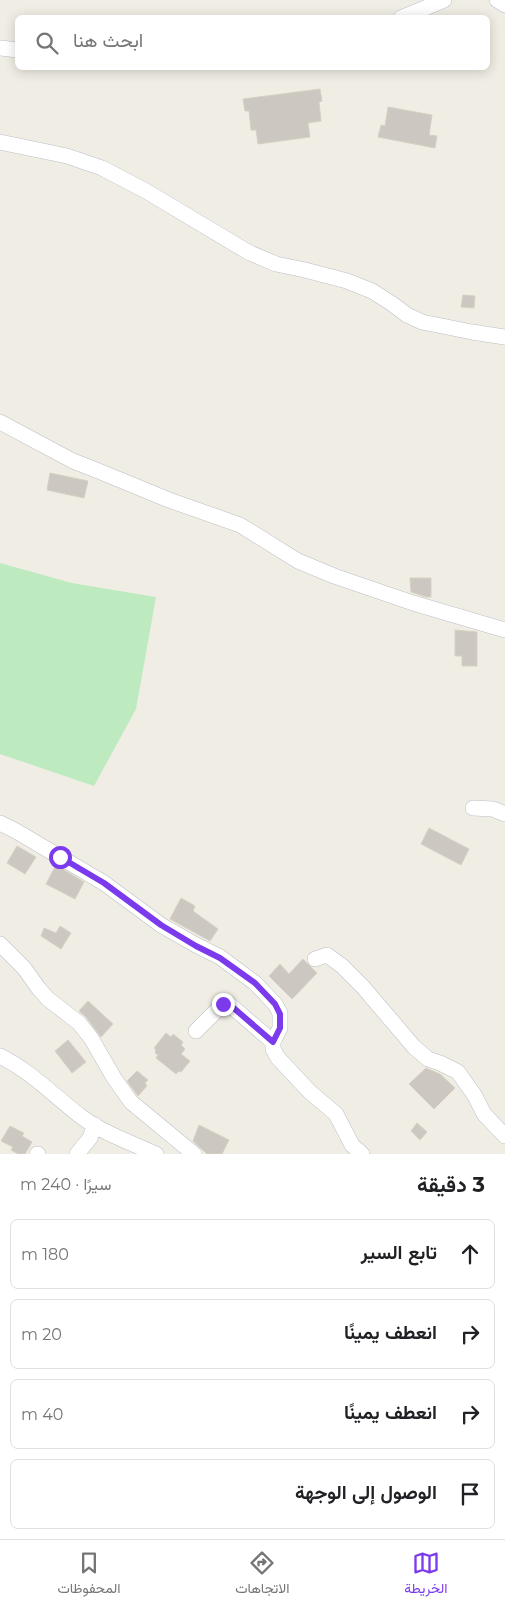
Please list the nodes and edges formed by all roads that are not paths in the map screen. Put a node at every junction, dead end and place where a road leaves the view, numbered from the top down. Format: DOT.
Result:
graph roads {
  1 [pos="444,0"];
  2 [pos="497,0"];
  3 [pos="505,5"];
  4 [pos="409,15"];
  5 [pos="0,48"];
  6 [pos="15,50"];
  7 [pos="0,142"];
  8 [pos="505,337"];
  9 [pos="0,422"];
  10 [pos="505,630"];
  11 [pos="474,808"];
  12 [pos="505,814"];
  13 [pos="0,824"];
  14 [pos="0,944"];
  15 [pos="315,959"];
  16 [pos="196,1031"];
  17 [pos="273,1042"];
  18 [pos="0,1056"];
  19 [pos="95,1125"];
  20 [pos="505,1136"];
  21 [pos="77,1154"];
  22 [pos="156,1154"];
  23 [pos="194,1154"];
  24 [pos="362,1154"];
  1 -- 4 [label="street"];
  2 -- 3 [label="street"];
  5 -- 6 [label="street"];
  7 -- 8 [label="street"];
  9 -- 10 [label="street"];
  11 -- 12 [label="street"];
  13 -- 17 [label="street"];
  14 -- 23 [label="street"];
  15 -- 20 [label="street"];
  16 -- 17 [label="street"];
  17 -- 24 [label="street"];
  18 -- 19 [label="street"];
  19 -- 21 [label="street"];
  19 -- 22 [label="street"];
}
